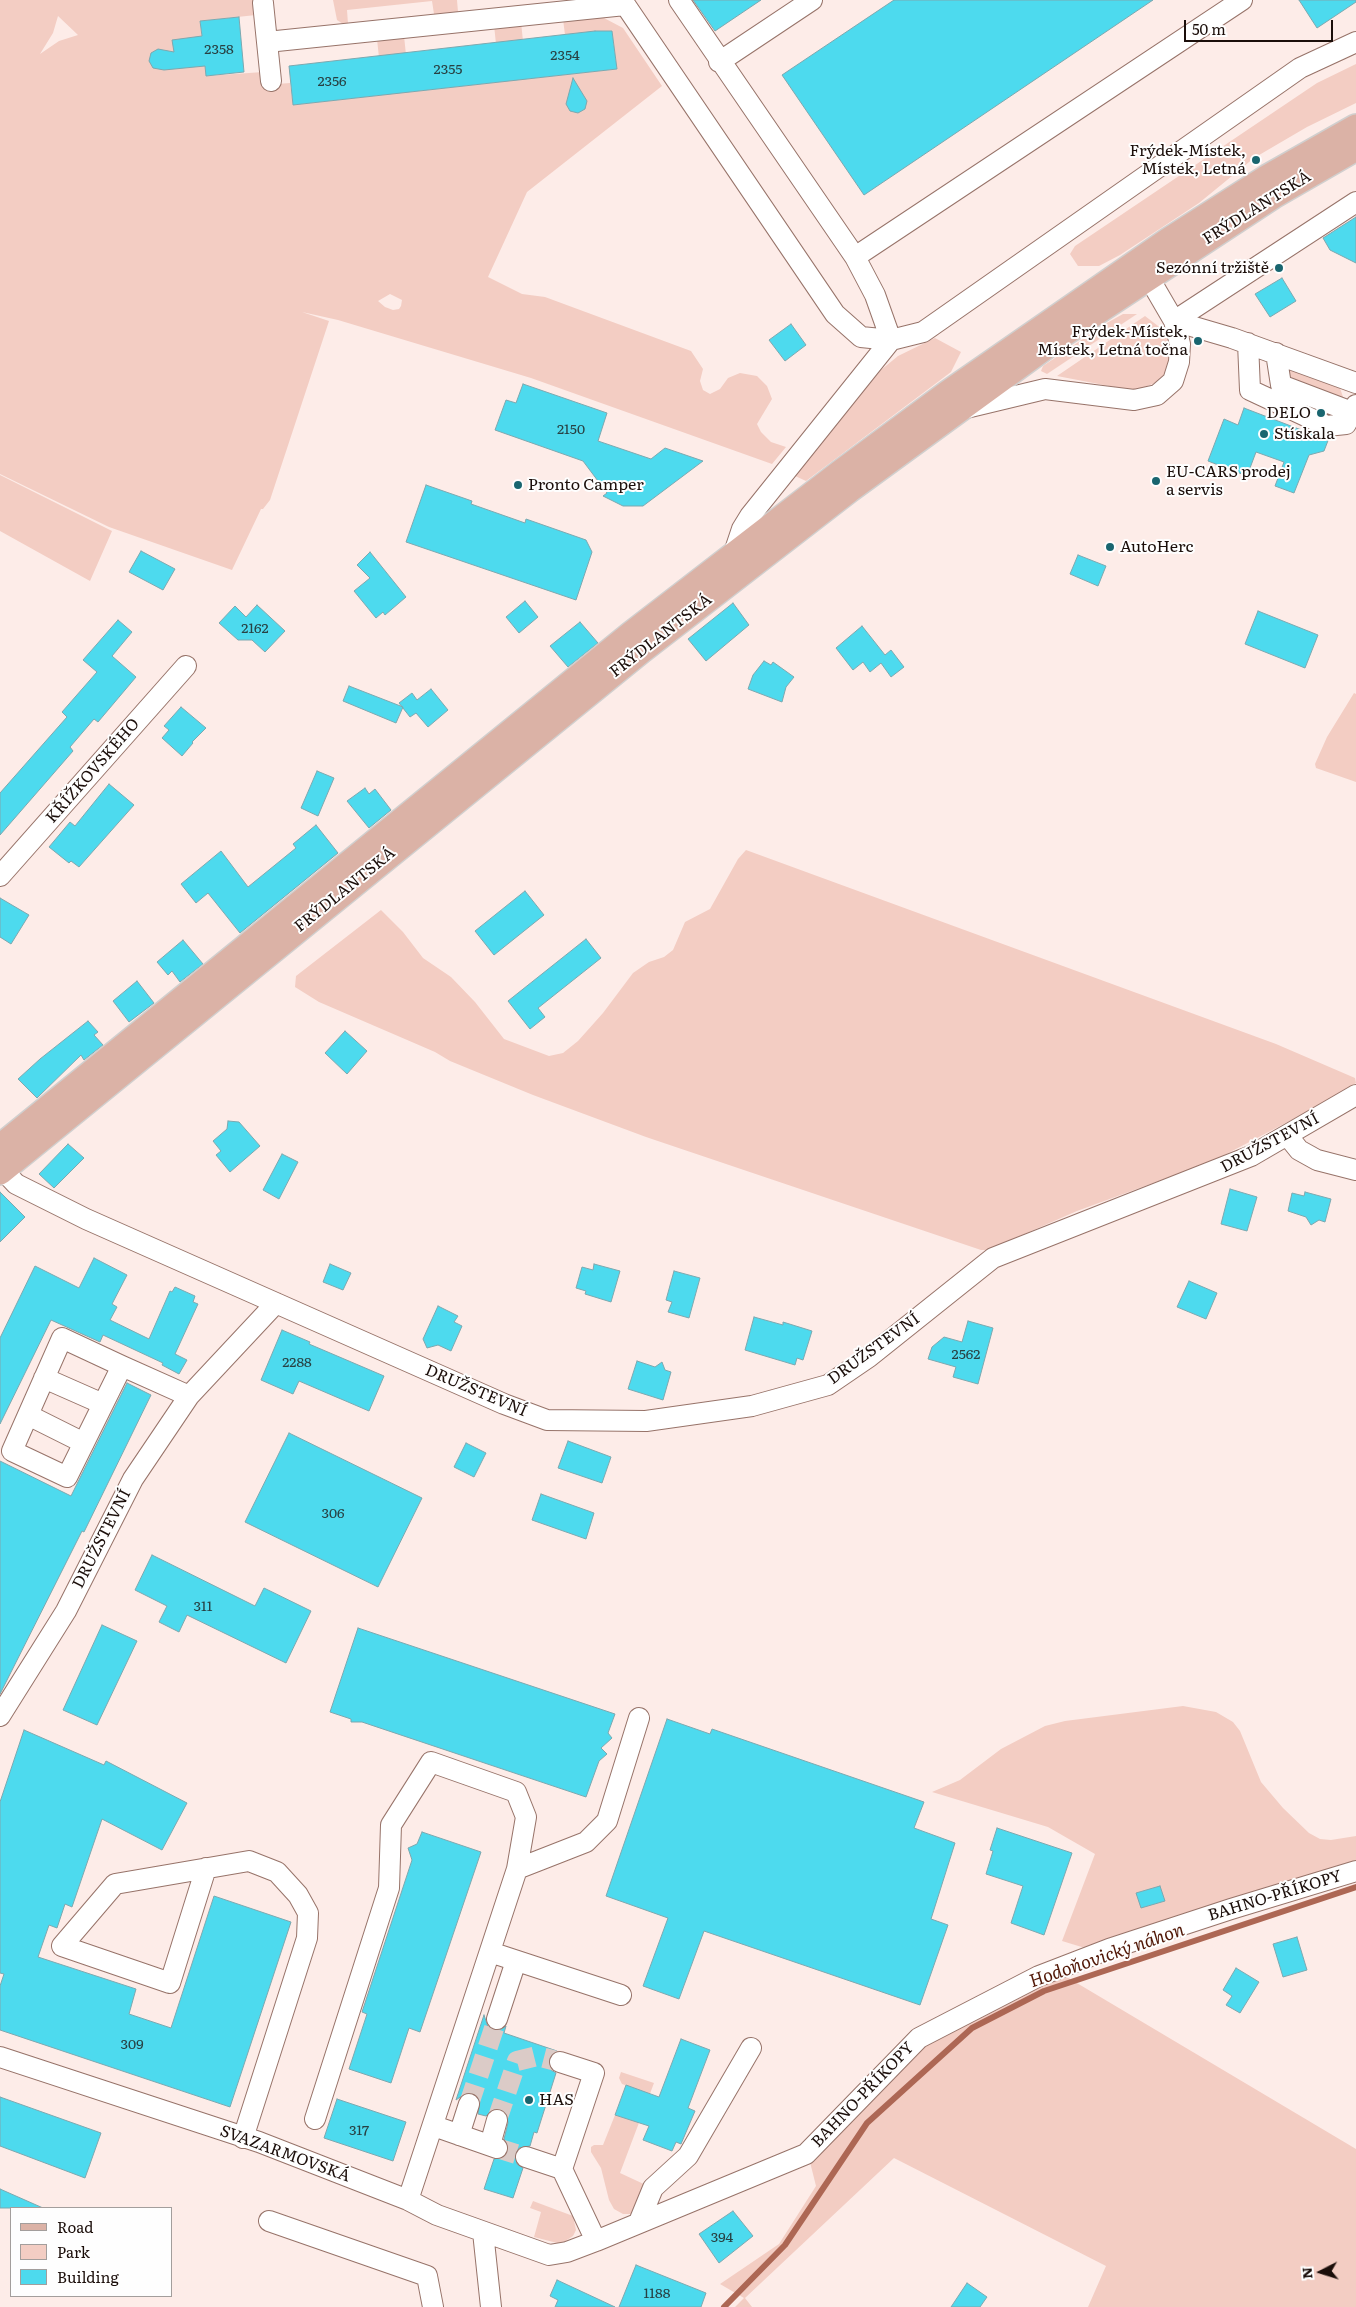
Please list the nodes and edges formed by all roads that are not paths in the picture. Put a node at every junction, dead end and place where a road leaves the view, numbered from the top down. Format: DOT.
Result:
graph roads {
  1 [pos="679,0"];
  2 [pos="812,0"];
  3 [pos="1242,0"];
  4 [pos="623,2"];
  5 [pos="263,3"];
  6 [pos="267,42"];
  7 [pos="1356,42"];
  8 [pos="719,62"];
  9 [pos="271,81"];
  10 [pos="1356,127"];
  11 [pos="1356,148"];
  12 [pos="1356,202"];
  13 [pos="855,257"];
  14 [pos="1144,270"];
  15 [pos="1174,321"];
  16 [pos="891,340"];
  17 [pos="1248,343"];
  18 [pos="1276,353"];
  19 [pos="1356,383"];
  20 [pos="1354,408"];
  21 [pos="960,409"];
  22 [pos="734,553"];
  23 [pos="186,666"];
  24 [pos="0,876"];
  25 [pos="1356,1095"];
  26 [pos="1287,1136"];
  27 [pos="1,1163"];
  28 [pos="1356,1170"];
  29 [pos="276,1304"];
  30 [pos="122,1366"];
  31 [pos="44,1378"];
  32 [pos="189,1396"];
  33 [pos="103,1404"];
  34 [pos="28,1415"];
  35 [pos="84,1443"];
  36 [pos="0,1716"];
  37 [pos="639,1718"];
  38 [pos="206,1868"];
  39 [pos="517,1869"];
  40 [pos="1356,1872"];
  41 [pos="490,1952"];
  42 [pos="516,1961"];
  43 [pos="622,1995"];
  44 [pos="497,2020"];
  45 [pos="751,2048"];
  46 [pos="0,2057"];
  47 [pos="560,2062"];
  48 [pos="469,2104"];
  49 [pos="315,2119"];
  50 [pos="497,2120"];
  51 [pos="434,2126"];
  52 [pos="459,2135"];
  53 [pos="243,2138"];
  54 [pos="526,2157"];
  55 [pos="562,2169"];
  56 [pos="408,2200"];
  57 [pos="269,2221"];
  58 [pos="639,2222"];
  59 [pos="482,2232"];
  60 [pos="596,2241"];
  61 [pos="567,2252"];
  62 [pos="433,2307"];
  63 [pos="491,2307"];
  1 -- 8 [label="street"];
  2 -- 8 [label="street"];
  3 -- 13 [label="street"];
  4 -- 6 [label="street"];
  4 -- 16 [label="street"];
  5 -- 6 [label="street"];
  6 -- 9 [label="street"];
  7 -- 16 [label="street"];
  8 -- 13 [label="street"];
  10 -- 14 [label="main road, FRÝDLANTSKÁ"];
  11 -- 14 [label="main road, FRÝDLANTSKÁ"];
  12 -- 15 [label="street"];
  13 -- 16 [label="street"];
  14 -- 15 [label="street"];
  14 -- 21 [label="main road, FRÝDLANTSKÁ"];
  14 -- 22 [label="main road, FRÝDLANTSKÁ"];
  15 -- 17 [label="street"];
  15 -- 21 [label="street"];
  16 -- 22 [label="street"];
  17 -- 18 [label="street"];
  17 -- 20 [label="street"];
  18 -- 19 [label="street"];
  18 -- 20 [label="street"];
  21 -- 27 [label="main road, FRÝDLANTSKÁ"];
  22 -- 27 [label="main road, FRÝDLANTSKÁ"];
  23 -- 24 [label="street, KŘÍŽKOVSKÉHO"];
  25 -- 26 [label="street, DRUŽSTEVNÍ"];
  26 -- 28 [label="street"];
  26 -- 29 [label="street, DRUŽSTEVNÍ"];
  27 -- 29 [label="street, DRUŽSTEVNÍ"];
  29 -- 32 [label="street, DRUŽSTEVNÍ"];
  30 -- 31 [label="street"];
  30 -- 32 [label="street"];
  30 -- 33 [label="street"];
  31 -- 33 [label="street"];
  31 -- 34 [label="street"];
  32 -- 36 [label="street, DRUŽSTEVNÍ"];
  33 -- 35 [label="street"];
  34 -- 35 [label="street"];
  34 -- 35 [label="street"];
  37 -- 39 [label="street"];
  38 -- 38 [label="street"];
  38 -- 53 [label="street"];
  39 -- 41 [label="street"];
  39 -- 49 [label="street"];
  40 -- 58 [label="street, BAHNO-PŘÍKOPY"];
  41 -- 42 [label="street"];
  41 -- 51 [label="street"];
  42 -- 43 [label="street"];
  42 -- 44 [label="street"];
  45 -- 58 [label="street"];
  46 -- 53 [label="street, SVAZARMOVSKÁ"];
  47 -- 55 [label="street"];
  48 -- 52 [label="street"];
  50 -- 52 [label="street"];
  51 -- 52 [label="street"];
  51 -- 56 [label="street"];
  53 -- 56 [label="street, SVAZARMOVSKÁ"];
  54 -- 55 [label="street"];
  55 -- 60 [label="street"];
  56 -- 59 [label="street, SVAZARMOVSKÁ"];
  57 -- 62 [label="street"];
  58 -- 60 [label="street, BAHNO-PŘÍKOPY"];
  59 -- 61 [label="street, SVAZARMOVSKÁ"];
  59 -- 63 [label="street"];
  60 -- 61 [label="street, BAHNO-PŘÍKOPY"];
}
